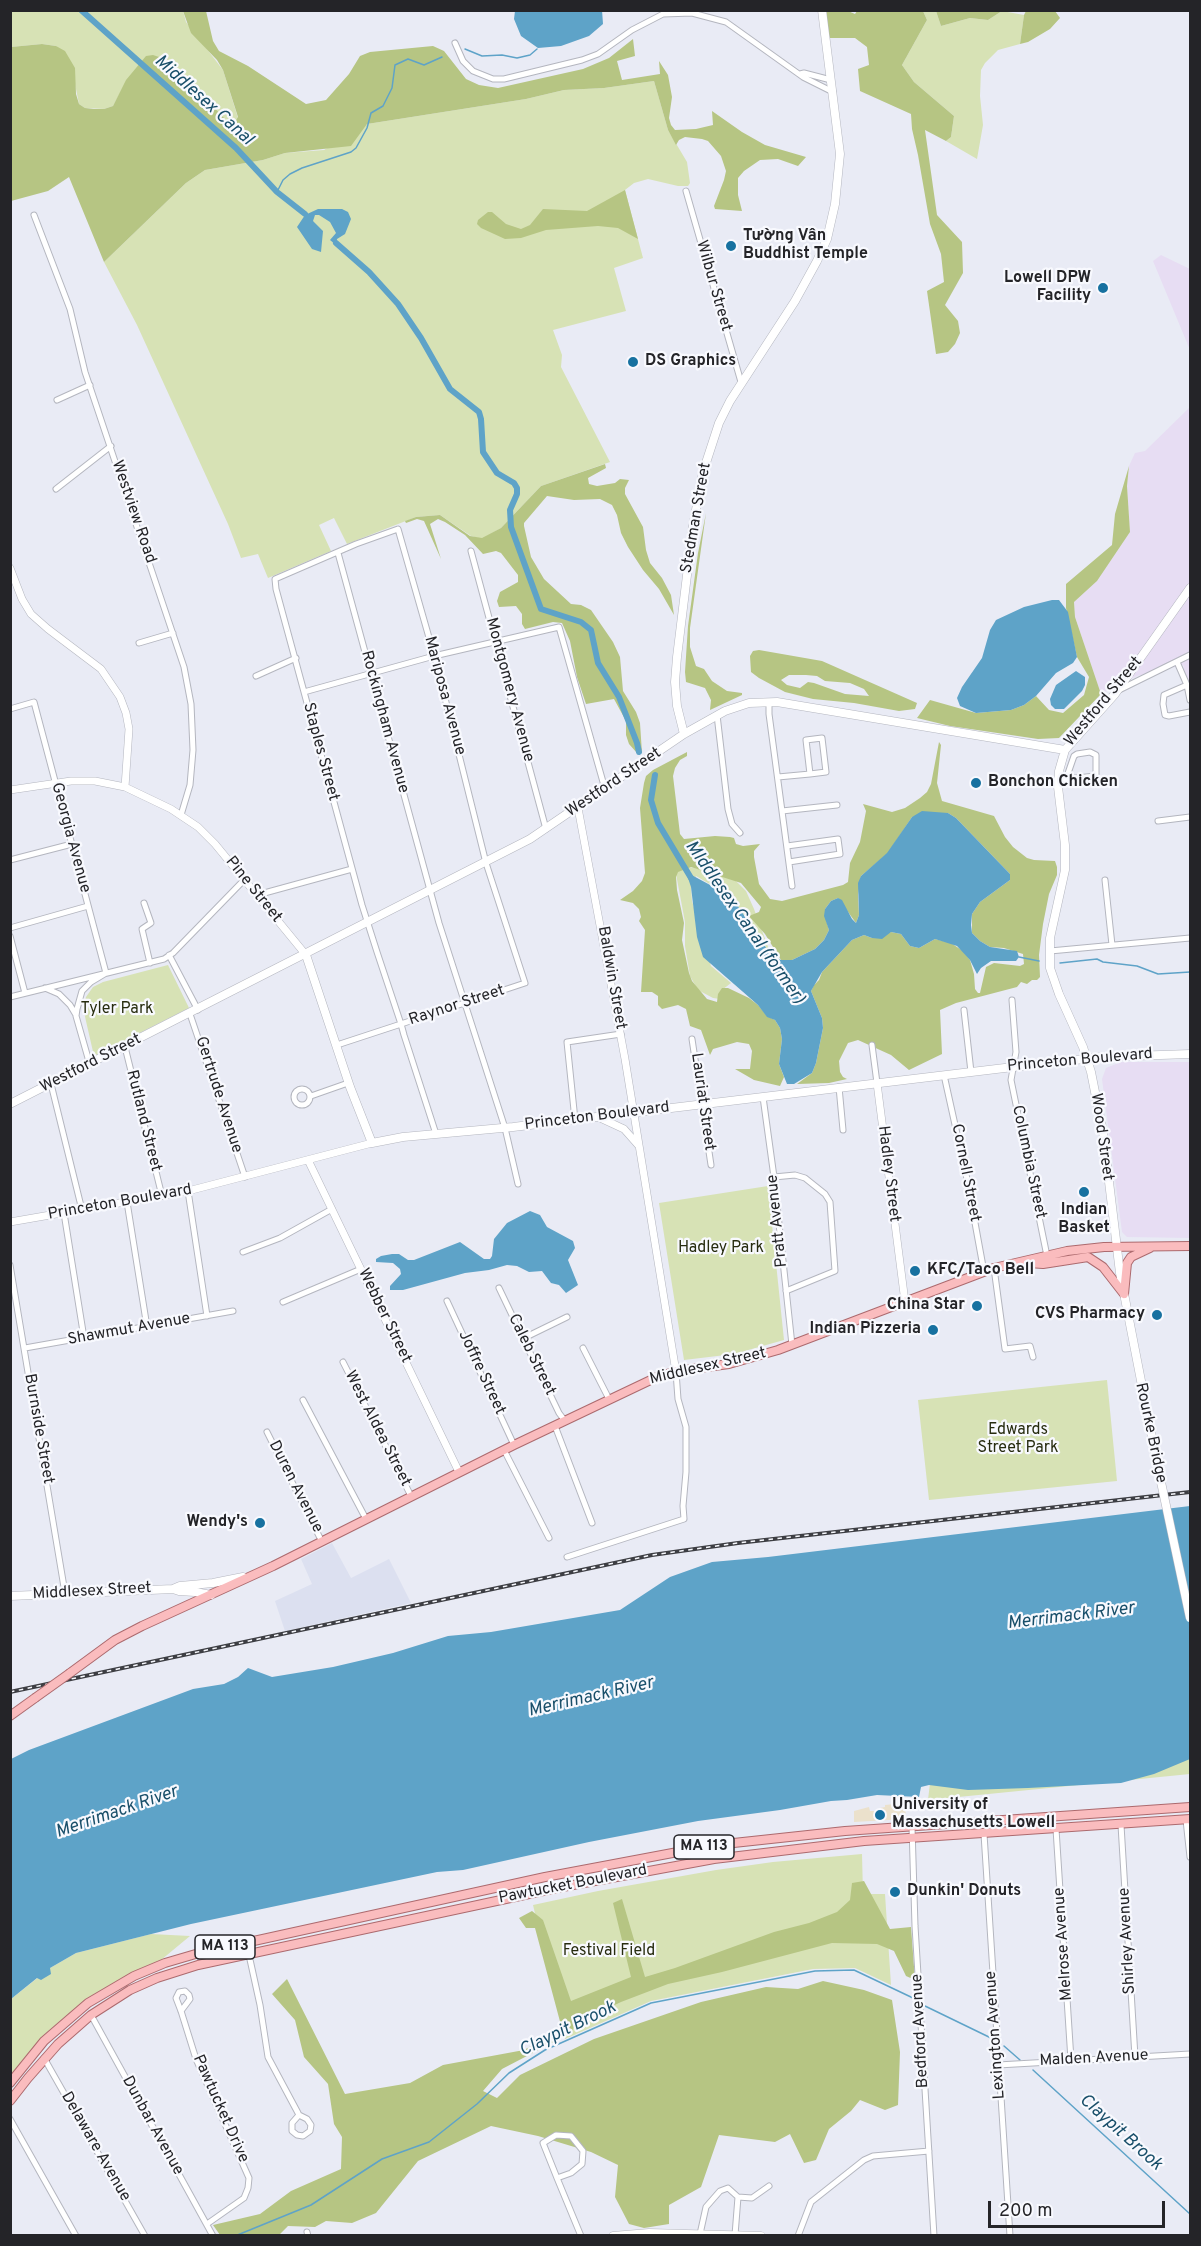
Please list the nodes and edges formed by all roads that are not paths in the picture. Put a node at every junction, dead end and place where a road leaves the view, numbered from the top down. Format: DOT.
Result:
graph roads {
  1 [pos="822,10"];
  2 [pos="701,13"];
  3 [pos="455,44"];
  4 [pos="800,74"];
  5 [pos="831,80"];
  6 [pos="833,92"];
  7 [pos="686,191"];
  8 [pos="34,215"];
  9 [pos="741,382"];
  10 [pos="90,385"];
  11 [pos="57,400"];
  12 [pos="111,446"];
  13 [pos="56,489"];
  14 [pos="471,551"];
  15 [pos="339,553"];
  16 [pos="10,568"];
  17 [pos="1191,588"];
  18 [pos="173,633"];
  19 [pos="496,640"];
  20 [pos="139,643"];
  21 [pos="1191,654"];
  22 [pos="434,656"];
  23 [pos="296,658"];
  24 [pos="1177,662"];
  25 [pos="371,673"];
  26 [pos="256,676"];
  27 [pos="1187,685"];
  28 [pos="1118,691"];
  29 [pos="304,692"];
  30 [pos="1191,700"];
  31 [pos="769,702"];
  32 [pos="10,709"];
  33 [pos="1191,712"];
  34 [pos="717,716"];
  35 [pos="684,735"];
  36 [pos="1065,750"];
  37 [pos="810,774"];
  38 [pos="778,777"];
  39 [pos="1062,780"];
  40 [pos="56,782"];
  41 [pos="125,787"];
  42 [pos="605,789"];
  43 [pos="10,790"];
  44 [pos="837,805"];
  45 [pos="578,808"];
  46 [pos="782,810"];
  47 [pos="181,815"];
  48 [pos="1191,817"];
  49 [pos="1158,821"];
  50 [pos="546,829"];
  51 [pos="740,833"];
  52 [pos="72,844"];
  53 [pos="787,846"];
  54 [pos="10,860"];
  55 [pos="789,862"];
  56 [pos="486,863"];
  57 [pos="352,869"];
  58 [pos="244,880"];
  59 [pos="1106,880"];
  60 [pos="792,886"];
  61 [pos="430,891"];
  62 [pos="257,896"];
  63 [pos="144,903"];
  64 [pos="88,906"];
  65 [pos="368,923"];
  66 [pos="10,928"];
  67 [pos="10,936"];
  68 [pos="1191,938"];
  69 [pos="1112,945"];
  70 [pos="1050,951"];
  71 [pos="306,955"];
  72 [pos="170,956"];
  73 [pos="150,963"];
  74 [pos="106,974"];
  75 [pos="45,988"];
  76 [pos="25,993"];
  77 [pos="10,997"];
  78 [pos="1012,1000"];
  79 [pos="465,1003"];
  80 [pos="964,1010"];
  81 [pos="194,1012"];
  82 [pos="76,1016"];
  83 [pos="400,1024"];
  84 [pos="621,1034"];
  85 [pos="692,1039"];
  86 [pos="337,1045"];
  87 [pos="872,1045"];
  88 [pos="125,1047"];
  89 [pos="1191,1054"];
  90 [pos="1087,1059"];
  91 [pos="90,1065"];
  92 [pos="1013,1067"];
  93 [pos="970,1072"];
  94 [pos="944,1075"];
  95 [pos="348,1083"];
  96 [pos="877,1083"];
  97 [pos="51,1084"];
  98 [pos="840,1088"];
  99 [pos="310,1096"];
  100 [pos="763,1097"];
  101 [pos="10,1104"];
  102 [pos="701,1104"];
  103 [pos="634,1112"];
  104 [pos="598,1117"];
  105 [pos="575,1120"];
  106 [pos="505,1128"];
  107 [pos="843,1130"];
  108 [pos="436,1134"];
  109 [pos="372,1143"];
  110 [pos="640,1148"];
  111 [pos="308,1160"];
  112 [pos="711,1165"];
  113 [pos="245,1177"];
  114 [pos="774,1177"];
  115 [pos="518,1184"];
  116 [pos="188,1191"];
  117 [pos="162,1196"];
  118 [pos="127,1202"];
  119 [pos="332,1209"];
  120 [pos="82,1210"];
  121 [pos="64,1213"];
  122 [pos="10,1222"];
  123 [pos="1116,1246"];
  124 [pos="1156,1246"];
  125 [pos="1191,1246"];
  126 [pos="243,1252"];
  127 [pos="1047,1256"];
  128 [pos="1020,1262"];
  129 [pos="10,1265"];
  130 [pos="994,1268"];
  131 [pos="361,1269"];
  132 [pos="984,1272"];
  133 [pos="499,1288"];
  134 [pos="786,1291"];
  135 [pos="1124,1294"];
  136 [pos="447,1301"];
  137 [pos="283,1302"];
  138 [pos="905,1302"];
  139 [pos="233,1311"];
  140 [pos="207,1316"];
  141 [pos="567,1317"];
  142 [pos="147,1327"];
  143 [pos="84,1338"];
  144 [pos="524,1338"];
  145 [pos="792,1345"];
  146 [pos="25,1348"];
  147 [pos="583,1348"];
  148 [pos="1033,1357"];
  149 [pos="343,1362"];
  150 [pos="676,1372"];
  151 [pos="609,1399"];
  152 [pos="303,1400"];
  153 [pos="565,1421"];
  154 [pos="555,1426"];
  155 [pos="267,1432"];
  156 [pos="514,1445"];
  157 [pos="504,1450"];
  158 [pos="459,1472"];
  159 [pos="411,1497"];
  160 [pos="366,1519"];
  161 [pos="592,1523"];
  162 [pos="549,1538"];
  163 [pos="322,1542"];
  164 [pos="567,1557"];
  165 [pos="253,1575"];
  166 [pos="173,1589"];
  167 [pos="66,1593"];
  168 [pos="211,1595"];
  169 [pos="10,1596"];
  170 [pos="1191,1618"];
  171 [pos="10,1716"];
  172 [pos="1191,1806"];
  173 [pos="1023,1819"];
  174 [pos="1189,1820"];
  175 [pos="1121,1825"];
  176 [pos="912,1827"];
  177 [pos="1056,1829"];
  178 [pos="1023,1831"];
  179 [pos="984,1834"];
  180 [pos="912,1839"];
  181 [pos="1191,1857"];
  182 [pos="249,1955"];
  183 [pos="180,2011"];
  184 [pos="91,2016"];
  185 [pos="1191,2054"];
  186 [pos="1135,2057"];
  187 [pos="44,2058"];
  188 [pos="1071,2060"];
  189 [pos="998,2065"];
  190 [pos="10,2083"];
  191 [pos="10,2101"];
  192 [pos="299,2115"];
  193 [pos="10,2119"];
  194 [pos="929,2151"];
  195 [pos="557,2178"];
  196 [pos="769,2186"];
  197 [pos="738,2197"];
  198 [pos="207,2224"];
  199 [pos="700,2234"];
  200 [pos="76,2235"];
  201 [pos="146,2235"];
  202 [pos="213,2235"];
  203 [pos="581,2235"];
  204 [pos="613,2235"];
  205 [pos="735,2235"];
  206 [pos="761,2235"];
  207 [pos="798,2235"];
  208 [pos="934,2235"];
  209 [pos="1010,2235"];
  1 -- 5 [label="main road, Stedman Street"];
  2 -- 3 [label="street"];
  2 -- 4 [label="street"];
  4 -- 5 [label="street"];
  4 -- 6 [label="street"];
  5 -- 6 [label="main road, Stedman Street"];
  6 -- 9 [label="main road, Stedman Street"];
  7 -- 9 [label="street, Wilbur Street"];
  8 -- 10 [label="street, Westview Road"];
  9 -- 35 [label="main road, Stedman Street"];
  10 -- 11 [label="street"];
  10 -- 12 [label="street, Westview Road"];
  12 -- 13 [label="street"];
  12 -- 18 [label="street, Westview Road"];
  14 -- 19 [label="street, Montgomery Avenue"];
  15 -- 22 [label="street, Mariposa Avenue"];
  15 -- 23 [label="street, Staples Street"];
  15 -- 25 [label="street, Rockingham Avenue"];
  16 -- 41 [label="street"];
  17 -- 28 [label="main road, Westford Street"];
  18 -- 20 [label="street"];
  18 -- 47 [label="street, Westview Road"];
  19 -- 22 [label="street"];
  19 -- 42 [label="street"];
  19 -- 50 [label="street, Montgomery Avenue"];
  21 -- 24 [label="street"];
  22 -- 25 [label="street"];
  22 -- 56 [label="street, Mariposa Avenue"];
  23 -- 26 [label="street"];
  23 -- 29 [label="street, Staples Street"];
  24 -- 27 [label="street"];
  24 -- 28 [label="street"];
  25 -- 29 [label="street"];
  25 -- 61 [label="street, Rockingham Avenue"];
  27 -- 30 [label="street"];
  27 -- 33 [label="street"];
  28 -- 36 [label="main road, Westford Street"];
  29 -- 57 [label="street, Staples Street"];
  31 -- 34 [label="main road, Westford Street"];
  31 -- 36 [label="main road, Westford Street"];
  31 -- 38 [label="street"];
  32 -- 40 [label="street, Georgia Avenue"];
  34 -- 35 [label="main road, Westford Street"];
  34 -- 51 [label="street"];
  35 -- 42 [label="main road, Westford Street"];
  36 -- 39 [label="main road, Wood Street"];
  37 -- 37 [label="street"];
  37 -- 38 [label="street"];
  38 -- 46 [label="street"];
  39 -- 39 [label="street"];
  39 -- 70 [label="main road, Wood Street"];
  40 -- 41 [label="street, Pine Street"];
  40 -- 43 [label="street, Pine Street"];
  40 -- 52 [label="street, Georgia Avenue"];
  41 -- 47 [label="street, Pine Street"];
  42 -- 45 [label="main road, Westford Street"];
  44 -- 46 [label="street"];
  45 -- 50 [label="main road, Westford Street"];
  45 -- 84 [label="street, Baldwin Street"];
  46 -- 53 [label="street"];
  47 -- 58 [label="street, Pine Street"];
  48 -- 49 [label="street"];
  50 -- 56 [label="main road, Westford Street"];
  52 -- 54 [label="street"];
  52 -- 64 [label="street, Georgia Avenue"];
  53 -- 55 [label="street"];
  53 -- 55 [label="street"];
  55 -- 60 [label="street"];
  56 -- 61 [label="main road, Westford Street"];
  56 -- 79 [label="street, Raynor Street"];
  57 -- 62 [label="street"];
  57 -- 65 [label="street, Staples Street"];
  58 -- 62 [label="street, Pine Street"];
  58 -- 72 [label="street"];
  59 -- 69 [label="street"];
  61 -- 65 [label="main road, Westford Street"];
  61 -- 79 [label="street, Rockingham Avenue"];
  62 -- 71 [label="street, Pine Street"];
  63 -- 73 [label="street"];
  64 -- 66 [label="street"];
  64 -- 74 [label="street, Georgia Avenue"];
  65 -- 71 [label="main road, Westford Street"];
  65 -- 83 [label="street, Staples Street"];
  67 -- 76 [label="street"];
  68 -- 69 [label="street"];
  69 -- 70 [label="street"];
  70 -- 90 [label="main road, Wood Street"];
  71 -- 81 [label="main road, Westford Street"];
  71 -- 86 [label="main road, Pine Street"];
  72 -- 73 [label="street"];
  72 -- 81 [label="street"];
  73 -- 74 [label="street"];
  74 -- 75 [label="street"];
  74 -- 82 [label="street"];
  75 -- 76 [label="street"];
  75 -- 82 [label="street"];
  76 -- 77 [label="street"];
  78 -- 92 [label="street, Columbia Street"];
  79 -- 83 [label="street, Raynor Street"];
  79 -- 106 [label="street, Rockingham Avenue"];
  80 -- 93 [label="street"];
  81 -- 88 [label="main road, Westford Street"];
  81 -- 113 [label="street, Gertrude Avenue"];
  82 -- 91 [label="street"];
  83 -- 86 [label="street, Raynor Street"];
  83 -- 108 [label="street, Staples Street"];
  84 -- 103 [label="street, Baldwin Street"];
  84 -- 105 [label="street"];
  85 -- 102 [label="street, Lauriat Street"];
  86 -- 95 [label="main road, Pine Street"];
  87 -- 96 [label="street, Hadley Street"];
  88 -- 91 [label="main road, Westford Street"];
  88 -- 117 [label="street, Rutland Street"];
  89 -- 90 [label="main road, Princeton Boulevard"];
  90 -- 92 [label="main road, Princeton Boulevard"];
  90 -- 123 [label="main road, Wood Street"];
  91 -- 97 [label="main road, Westford Street"];
  92 -- 93 [label="main road, Princeton Boulevard"];
  92 -- 127 [label="street, Columbia Street"];
  93 -- 94 [label="main road, Princeton Boulevard"];
  94 -- 96 [label="main road, Princeton Boulevard"];
  94 -- 132 [label="street, Cornell Street"];
  95 -- 99 [label="street"];
  95 -- 109 [label="main road, Pine Street"];
  96 -- 98 [label="main road, Princeton Boulevard"];
  96 -- 138 [label="street, Hadley Street"];
  97 -- 101 [label="main road, Westford Street"];
  97 -- 120 [label="street"];
  98 -- 100 [label="main road, Princeton Boulevard"];
  98 -- 107 [label="street"];
  100 -- 102 [label="main road, Princeton Boulevard"];
  100 -- 114 [label="street, Pratt Avenue"];
  102 -- 103 [label="main road, Princeton Boulevard"];
  102 -- 112 [label="street, Lauriat Street"];
  103 -- 104 [label="main road, Princeton Boulevard"];
  103 -- 110 [label="street, Baldwin Street"];
  104 -- 105 [label="main road, Princeton Boulevard"];
  104 -- 110 [label="street"];
  105 -- 106 [label="main road, Princeton Boulevard"];
  106 -- 108 [label="main road, Princeton Boulevard"];
  106 -- 115 [label="street, Rockingham Avenue"];
  108 -- 109 [label="main road, Princeton Boulevard"];
  109 -- 111 [label="street, Princeton Boulevard"];
  110 -- 150 [label="street, Baldwin Street"];
  111 -- 113 [label="street, Princeton Boulevard"];
  111 -- 119 [label="street, Webber Street"];
  113 -- 116 [label="street, Princeton Boulevard"];
  114 -- 134 [label="street, Pratt Avenue"];
  114 -- 134 [label="street"];
  116 -- 117 [label="street, Princeton Boulevard"];
  116 -- 140 [label="street"];
  117 -- 118 [label="street, Princeton Boulevard"];
  118 -- 120 [label="street, Princeton Boulevard"];
  118 -- 142 [label="street"];
  119 -- 126 [label="street"];
  119 -- 131 [label="street, Webber Street"];
  120 -- 121 [label="street, Princeton Boulevard"];
  121 -- 122 [label="street, Princeton Boulevard"];
  121 -- 143 [label="street"];
  123 -- 124 [label="main road, Middlesex Street"];
  123 -- 127 [label="main road, Middlesex Street"];
  123 -- 135 [label="main road, Rourke Bridge"];
  124 -- 125 [label="main road, Middlesex Street"];
  124 -- 135 [label="main road"];
  127 -- 128 [label="main road, Middlesex Street"];
  128 -- 130 [label="main road, Middlesex Street"];
  128 -- 135 [label="main road"];
  129 -- 146 [label="street, Burnside Street"];
  130 -- 132 [label="main road, Middlesex Street"];
  130 -- 148 [label="street"];
  131 -- 137 [label="street"];
  131 -- 158 [label="street, Webber Street"];
  132 -- 138 [label="main road, Middlesex Street"];
  133 -- 144 [label="street, Caleb Street"];
  134 -- 145 [label="street, Pratt Avenue"];
  135 -- 170 [label="main road, Rourke Bridge, bridge"];
  136 -- 156 [label="street, Joffre Street"];
  138 -- 145 [label="main road, Middlesex Street"];
  139 -- 140 [label="street, Shawmut Avenue"];
  140 -- 142 [label="street, Shawmut Avenue"];
  141 -- 144 [label="street"];
  142 -- 143 [label="street, Shawmut Avenue"];
  143 -- 146 [label="street, Shawmut Avenue"];
  144 -- 153 [label="street, Caleb Street"];
  145 -- 150 [label="main road, Middlesex Street"];
  146 -- 167 [label="street, Burnside Street"];
  147 -- 151 [label="street"];
  149 -- 159 [label="street, West Aldea Street"];
  150 -- 151 [label="main road, Middlesex Street"];
  150 -- 164 [label="street, Baldwin Street"];
  151 -- 153 [label="main road, Middlesex Street"];
  152 -- 160 [label="street"];
  153 -- 154 [label="main road, Middlesex Street"];
  154 -- 156 [label="main road, Middlesex Street"];
  154 -- 161 [label="street"];
  155 -- 163 [label="street, Duren Avenue"];
  156 -- 157 [label="main road, Middlesex Street"];
  157 -- 158 [label="main road, Middlesex Street"];
  157 -- 162 [label="street"];
  158 -- 159 [label="main road, Middlesex Street"];
  159 -- 160 [label="main road, Middlesex Street"];
  160 -- 163 [label="main road, Middlesex Street"];
  163 -- 165 [label="main road, Middlesex Street"];
  165 -- 166 [label="main road, Middlesex Street"];
  165 -- 168 [label="main road, Middlesex Street"];
  166 -- 167 [label="main road, Middlesex Street"];
  166 -- 168 [label="main road, Middlesex Street"];
  167 -- 169 [label="main road, Middlesex Street"];
  168 -- 171 [label="main road, bridge"];
  172 -- 173 [label="main road, Pawtucket Boulevard / MA 113"];
  173 -- 176 [label="main road, Pawtucket Boulevard / MA 113"];
  173 -- 178 [label="street"];
  174 -- 175 [label="main road, Pawtucket Boulevard / MA 113"];
  174 -- 181 [label="street"];
  175 -- 177 [label="main road, Pawtucket Boulevard / MA 113"];
  175 -- 186 [label="street, Shirley Avenue"];
  176 -- 180 [label="street, Bedford Avenue"];
  176 -- 190 [label="main road, Pawtucket Boulevard / MA 113"];
  177 -- 178 [label="main road, Pawtucket Boulevard / MA 113"];
  177 -- 188 [label="street, Melrose Avenue"];
  178 -- 179 [label="main road, Pawtucket Boulevard / MA 113"];
  179 -- 180 [label="main road, Pawtucket Boulevard / MA 113"];
  179 -- 189 [label="street, Lexington Avenue"];
  180 -- 182 [label="main road, Pawtucket Boulevard / MA 113"];
  180 -- 194 [label="street, Bedford Avenue"];
  182 -- 184 [label="main road, Pawtucket Boulevard / MA 113"];
  182 -- 192 [label="street"];
  183 -- 198 [label="street, Pawtucket Drive"];
  184 -- 187 [label="main road, Pawtucket Boulevard / MA 113"];
  184 -- 198 [label="street, Dunbar Avenue"];
  185 -- 186 [label="street, Malden Avenue"];
  186 -- 188 [label="street, Malden Avenue"];
  187 -- 191 [label="main road, Pawtucket Boulevard / MA 113"];
  187 -- 201 [label="street, Delaware Avenue"];
  188 -- 189 [label="street, Malden Avenue"];
  189 -- 209 [label="street, Lexington Avenue"];
  193 -- 200 [label="street"];
  194 -- 207 [label="street"];
  194 -- 208 [label="street, Bedford Avenue"];
  195 -- 195 [label="street"];
  195 -- 203 [label="street"];
  196 -- 197 [label="street"];
  197 -- 199 [label="street"];
  197 -- 205 [label="street"];
  198 -- 202 [label="street, Dunbar Avenue"];
  199 -- 204 [label="main road"];
  199 -- 205 [label="main road"];
  205 -- 206 [label="main road"];
}
